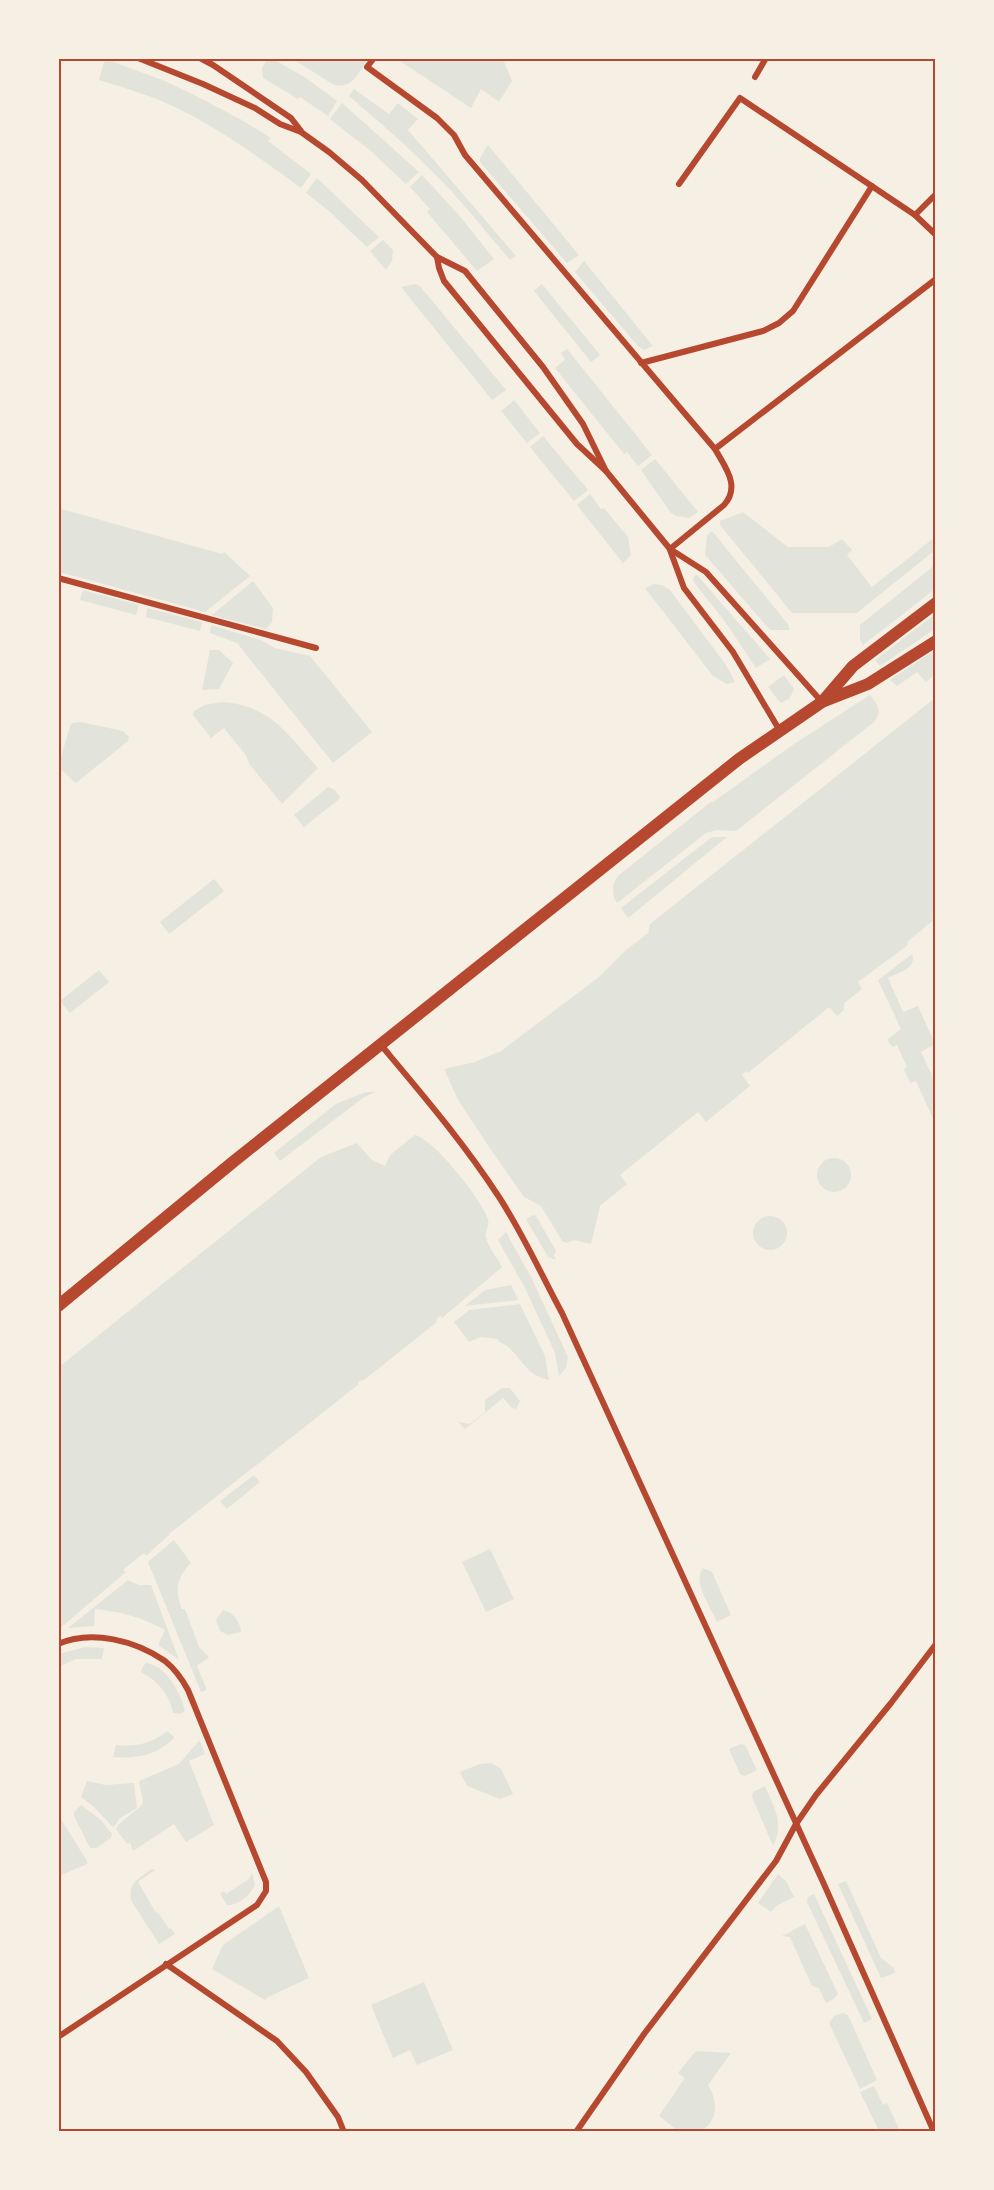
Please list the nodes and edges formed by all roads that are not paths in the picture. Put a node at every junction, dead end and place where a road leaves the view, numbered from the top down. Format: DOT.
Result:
graph roads {
  1 [pos="138,58"];
  2 [pos="200,58"];
  3 [pos="374,58"];
  4 [pos="766,58"];
  5 [pos="755,77"];
  6 [pos="301,132"];
  7 [pos="679,184"];
  8 [pos="872,186"];
  9 [pos="936,194"];
  10 [pos="915,215"];
  11 [pos="936,235"];
  12 [pos="436,257"];
  13 [pos="936,279"];
  14 [pos="641,363"];
  15 [pos="715,449"];
  16 [pos="606,471"];
  17 [pos="670,549"];
  18 [pos="58,578"];
  19 [pos="936,603"];
  20 [pos="936,641"];
  21 [pos="316,648"];
  22 [pos="822,702"];
  23 [pos="780,731"];
  24 [pos="381,1045"];
  25 [pos="58,1306"];
  26 [pos="58,1644"];
  27 [pos="936,1644"];
  28 [pos="796,1824"];
  29 [pos="166,1964"];
  30 [pos="58,2037"];
  31 [pos="344,2132"];
  32 [pos="576,2132"];
  33 [pos="934,2132"];
  1 -- 6 [label="street"];
  2 -- 6 [label="street"];
  3 -- 14 [label="street"];
  4 -- 5 [label="street"];
  6 -- 12 [label="street"];
  7 -- 8 [label="street"];
  8 -- 10 [label="street"];
  8 -- 14 [label="street"];
  9 -- 10 [label="street"];
  10 -- 11 [label="street"];
  12 -- 16 [label="street"];
  12 -- 16 [label="street"];
  13 -- 15 [label="street"];
  14 -- 15 [label="street"];
  15 -- 17 [label="street"];
  16 -- 17 [label="street"];
  17 -- 22 [label="street"];
  17 -- 23 [label="street"];
  18 -- 21 [label="street"];
  19 -- 22 [label="main road"];
  20 -- 22 [label="main road"];
  22 -- 23 [label="main road"];
  23 -- 24 [label="main road"];
  24 -- 25 [label="main road"];
  24 -- 28 [label="street"];
  26 -- 29 [label="street"];
  27 -- 28 [label="street"];
  28 -- 32 [label="street"];
  28 -- 33 [label="street"];
  29 -- 30 [label="street"];
  29 -- 31 [label="street"];
}
